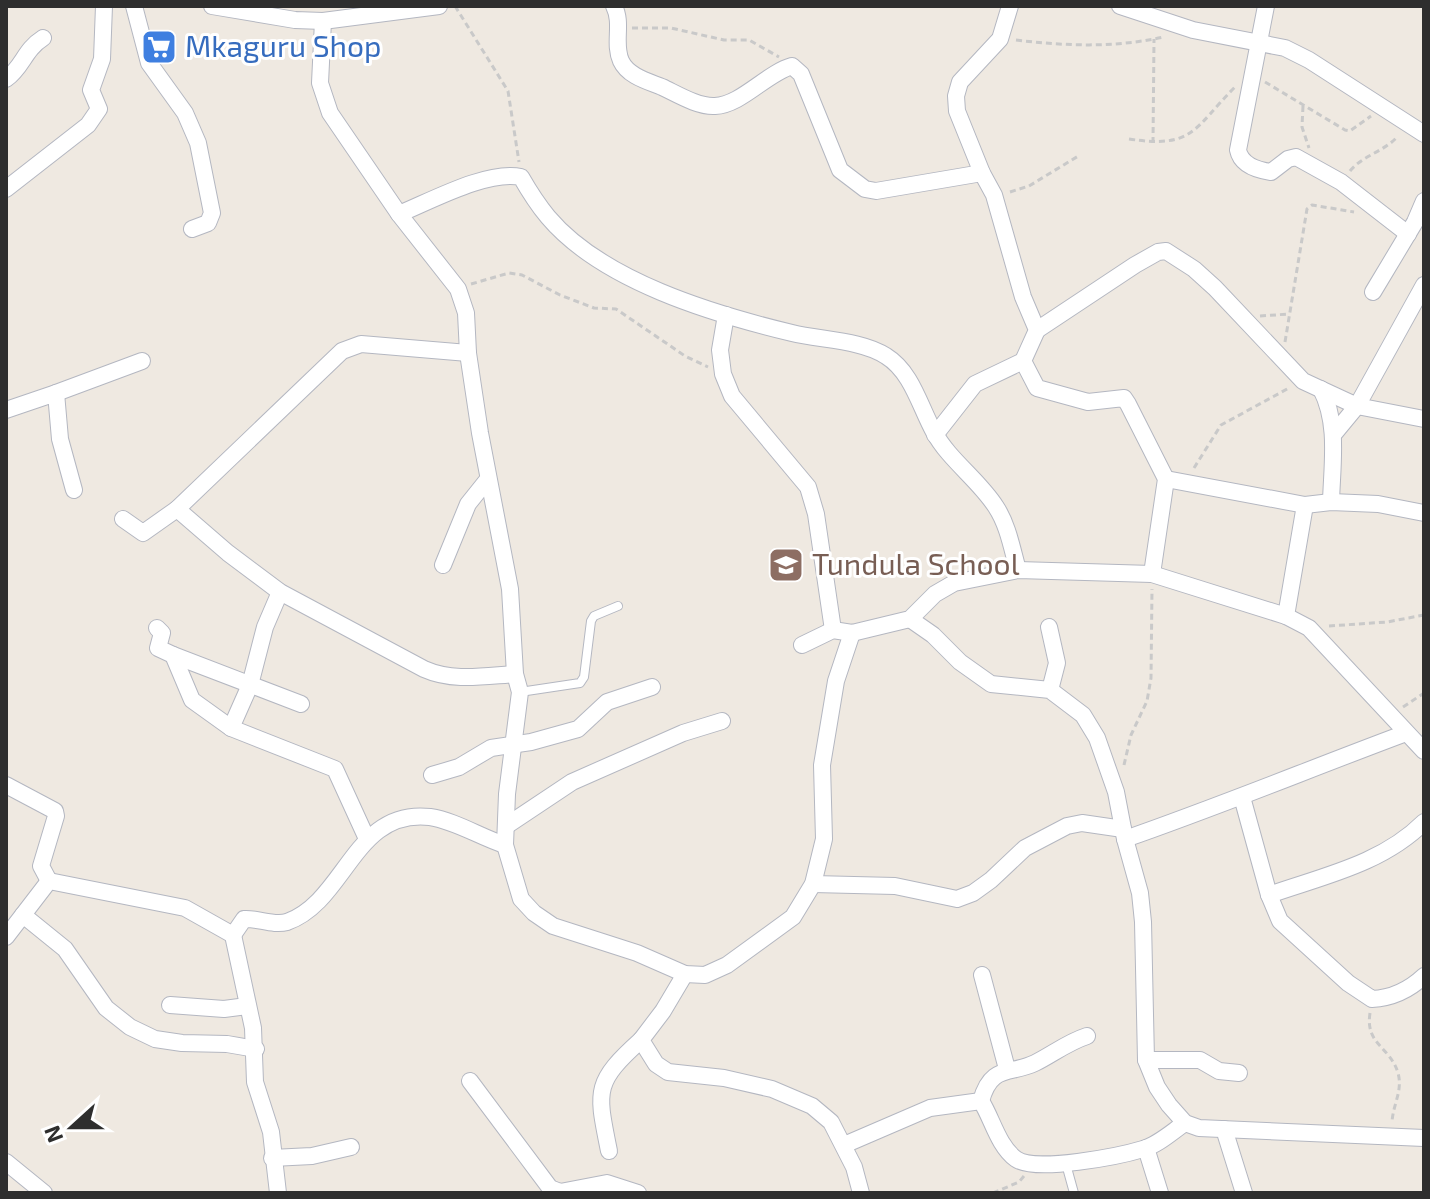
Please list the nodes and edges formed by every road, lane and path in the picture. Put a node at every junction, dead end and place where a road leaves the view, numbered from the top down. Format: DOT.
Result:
graph roads {
  1 [pos="104,6"];
  2 [pos="134,6"];
  3 [pos="212,6"];
  4 [pos="439,6"];
  5 [pos="455,6"];
  6 [pos="614,6"];
  7 [pos="1010,6"];
  8 [pos="1120,6"];
  9 [pos="1266,6"];
  10 [pos="323,21"];
  11 [pos="620,28"];
  12 [pos="1167,36"];
  13 [pos="43,38"];
  14 [pos="1000,39"];
  15 [pos="1154,39"];
  16 [pos="1260,42"];
  17 [pos="792,66"];
  18 [pos="1254,75"];
  19 [pos="6,79"];
  20 [pos="1303,106"];
  21 [pos="1382,107"];
  22 [pos="1408,125"];
  23 [pos="1424,134"];
  24 [pos="1129,139"];
  25 [pos="1153,143"];
  26 [pos="1080,155"];
  27 [pos="1322,172"];
  28 [pos="982,173"];
  29 [pos="521,177"];
  30 [pos="1341,182"];
  31 [pos="6,189"];
  32 [pos="994,195"];
  33 [pos="1424,201"];
  34 [pos="399,214"];
  35 [pos="1379,214"];
  36 [pos="1416,225"];
  37 [pos="192,229"];
  38 [pos="1424,285"];
  39 [pos="458,289"];
  40 [pos="1373,292"];
  41 [pos="1289,314"];
  42 [pos="726,315"];
  43 [pos="1241,317"];
  44 [pos="1037,330"];
  45 [pos="468,353"];
  46 [pos="1282,358"];
  47 [pos="142,361"];
  48 [pos="1023,361"];
  49 [pos="723,374"];
  50 [pos="1303,381"];
  51 [pos="1321,389"];
  52 [pos="56,393"];
  53 [pos="1357,406"];
  54 [pos="6,410"];
  55 [pos="1424,419"];
  56 [pos="935,435"];
  57 [pos="1333,435"];
  58 [pos="488,479"];
  59 [pos="1166,479"];
  60 [pos="1185,483"];
  61 [pos="74,490"];
  62 [pos="1331,502"];
  63 [pos="1305,505"];
  64 [pos="177,509"];
  65 [pos="1424,513"];
  66 [pos="123,519"];
  67 [pos="443,565"];
  68 [pos="1018,570"];
  69 [pos="1152,574"];
  70 [pos="280,592"];
  71 [pos="618,606"];
  72 [pos="1424,615"];
  73 [pos="1286,616"];
  74 [pos="910,619"];
  75 [pos="1049,627"];
  76 [pos="157,628"];
  77 [pos="1309,628"];
  78 [pos="833,630"];
  79 [pos="852,633"];
  80 [pos="802,645"];
  81 [pos="173,655"];
  82 [pos="515,674"];
  83 [pos="250,685"];
  84 [pos="652,687"];
  85 [pos="1050,690"];
  86 [pos="520,692"];
  87 [pos="1424,693"];
  88 [pos="301,704"];
  89 [pos="1390,716"];
  90 [pos="722,721"];
  91 [pos="231,728"];
  92 [pos="1406,733"];
  93 [pos="513,745"];
  94 [pos="1424,751"];
  95 [pos="432,775"];
  96 [pos="6,785"];
  97 [pos="1116,792"];
  98 [pos="1242,797"];
  99 [pos="1424,822"];
  100 [pos="506,826"];
  101 [pos="1124,834"];
  102 [pos="367,839"];
  103 [pos="505,845"];
  104 [pos="49,881"];
  105 [pos="813,884"];
  106 [pos="1269,895"];
  107 [pos="23,915"];
  108 [pos="233,935"];
  109 [pos="6,937"];
  110 [pos="685,974"];
  111 [pos="982,975"];
  112 [pos="1424,976"];
  113 [pos="1372,999"];
  114 [pos="170,1005"];
  115 [pos="247,1006"];
  116 [pos="1087,1036"];
  117 [pos="641,1040"];
  118 [pos="256,1049"];
  119 [pos="1146,1060"];
  120 [pos="1007,1069"];
  121 [pos="1239,1073"];
  122 [pos="470,1081"];
  123 [pos="981,1101"];
  124 [pos="1185,1123"];
  125 [pos="1224,1129"];
  126 [pos="1392,1138"];
  127 [pos="1424,1138"];
  128 [pos="844,1145"];
  129 [pos="351,1147"];
  130 [pos="1146,1148"];
  131 [pos="609,1151"];
  132 [pos="272,1158"];
  133 [pos="6,1162"];
  134 [pos="1033,1164"];
  135 [pos="1066,1164"];
  136 [pos="44,1193"];
  137 [pos="278,1193"];
  138 [pos="638,1193"];
  139 [pos="861,1193"];
  140 [pos="993,1193"];
  141 [pos="1074,1193"];
  142 [pos="1160,1193"];
  143 [pos="1244,1193"];
  1 -- 31 [label="street"];
  2 -- 37 [label="street"];
  3 -- 10 [label="street"];
  4 -- 10 [label="street"];
  5 -- 29 [label="path"];
  6 -- 11 [label="street"];
  7 -- 14 [label="street"];
  8 -- 16 [label="street"];
  9 -- 16 [label="street"];
  10 -- 34 [label="street"];
  11 -- 17 [label="path"];
  11 -- 17 [label="street"];
  12 -- 15 [label="path"];
  13 -- 19 [label="street"];
  14 -- 15 [label="path"];
  14 -- 28 [label="street"];
  15 -- 25 [label="path"];
  16 -- 18 [label="street"];
  16 -- 21 [label="street"];
  17 -- 28 [label="street"];
  18 -- 20 [label="path"];
  18 -- 25 [label="path"];
  18 -- 27 [label="street"];
  20 -- 21 [label="path"];
  20 -- 27 [label="path"];
  21 -- 22 [label="street"];
  22 -- 23 [label="street"];
  22 -- 30 [label="path"];
  24 -- 25 [label="path"];
  26 -- 32 [label="path"];
  27 -- 30 [label="street"];
  28 -- 32 [label="street"];
  29 -- 34 [label="street"];
  29 -- 42 [label="street"];
  30 -- 35 [label="street"];
  32 -- 44 [label="street"];
  33 -- 36 [label="street"];
  34 -- 39 [label="street"];
  35 -- 36 [label="street"];
  35 -- 41 [label="path"];
  36 -- 40 [label="street"];
  38 -- 53 [label="street"];
  39 -- 45 [label="street"];
  39 -- 49 [label="path"];
  41 -- 43 [label="path"];
  41 -- 46 [label="path"];
  42 -- 49 [label="street"];
  42 -- 56 [label="street"];
  43 -- 44 [label="street"];
  43 -- 46 [label="street"];
  44 -- 48 [label="street"];
  45 -- 58 [label="street"];
  45 -- 64 [label="street"];
  46 -- 50 [label="street"];
  47 -- 52 [label="street"];
  48 -- 56 [label="street"];
  48 -- 59 [label="street"];
  49 -- 78 [label="street"];
  50 -- 51 [label="street"];
  50 -- 60 [label="path"];
  51 -- 53 [label="street"];
  51 -- 57 [label="street"];
  52 -- 54 [label="street"];
  52 -- 61 [label="street"];
  53 -- 55 [label="street"];
  53 -- 57 [label="street"];
  56 -- 68 [label="street"];
  57 -- 62 [label="street"];
  58 -- 67 [label="street"];
  58 -- 82 [label="street"];
  59 -- 60 [label="street"];
  59 -- 69 [label="street"];
  60 -- 63 [label="street"];
  62 -- 63 [label="street"];
  62 -- 65 [label="street"];
  63 -- 73 [label="street"];
  64 -- 66 [label="street"];
  64 -- 70 [label="street"];
  68 -- 69 [label="street"];
  68 -- 74 [label="street"];
  69 -- 73 [label="street"];
  69 -- 97 [label="path"];
  70 -- 82 [label="street"];
  70 -- 83 [label="street"];
  71 -- 86 [label="lane"];
  72 -- 77 [label="path"];
  73 -- 77 [label="street"];
  74 -- 79 [label="street"];
  74 -- 85 [label="street"];
  75 -- 85 [label="street"];
  76 -- 81 [label="street"];
  77 -- 89 [label="street"];
  78 -- 79 [label="street"];
  78 -- 80 [label="street"];
  79 -- 105 [label="street"];
  81 -- 83 [label="street"];
  81 -- 91 [label="street"];
  82 -- 86 [label="street"];
  83 -- 88 [label="street"];
  83 -- 91 [label="street"];
  84 -- 93 [label="street"];
  85 -- 97 [label="street"];
  86 -- 93 [label="street"];
  87 -- 89 [label="path"];
  89 -- 92 [label="street"];
  90 -- 100 [label="street"];
  91 -- 102 [label="street"];
  92 -- 94 [label="street"];
  92 -- 98 [label="street"];
  93 -- 95 [label="street"];
  93 -- 100 [label="street"];
  96 -- 104 [label="street"];
  97 -- 101 [label="street"];
  98 -- 101 [label="street"];
  98 -- 106 [label="street"];
  99 -- 106 [label="street"];
  100 -- 103 [label="street"];
  101 -- 105 [label="street"];
  101 -- 119 [label="street"];
  102 -- 103 [label="street"];
  102 -- 108 [label="street"];
  103 -- 110 [label="street"];
  104 -- 107 [label="street"];
  104 -- 108 [label="street"];
  105 -- 110 [label="street"];
  106 -- 113 [label="street"];
  107 -- 109 [label="street"];
  107 -- 118 [label="street"];
  108 -- 115 [label="street"];
  110 -- 117 [label="street"];
  111 -- 120 [label="street"];
  112 -- 113 [label="street"];
  113 -- 126 [label="path"];
  114 -- 115 [label="street"];
  115 -- 118 [label="street"];
  116 -- 120 [label="street"];
  117 -- 128 [label="street"];
  117 -- 131 [label="street"];
  118 -- 132 [label="street"];
  119 -- 121 [label="street"];
  119 -- 124 [label="street"];
  120 -- 123 [label="street"];
  122 -- 138 [label="street"];
  123 -- 128 [label="street"];
  123 -- 134 [label="street"];
  124 -- 125 [label="street"];
  124 -- 130 [label="street"];
  125 -- 126 [label="street"];
  125 -- 143 [label="street"];
  126 -- 127 [label="street"];
  128 -- 139 [label="street"];
  129 -- 132 [label="street"];
  130 -- 135 [label="street"];
  130 -- 142 [label="street"];
  132 -- 137 [label="street"];
  133 -- 136 [label="street"];
  134 -- 135 [label="street"];
  134 -- 140 [label="path"];
  135 -- 141 [label="lane"];
}
